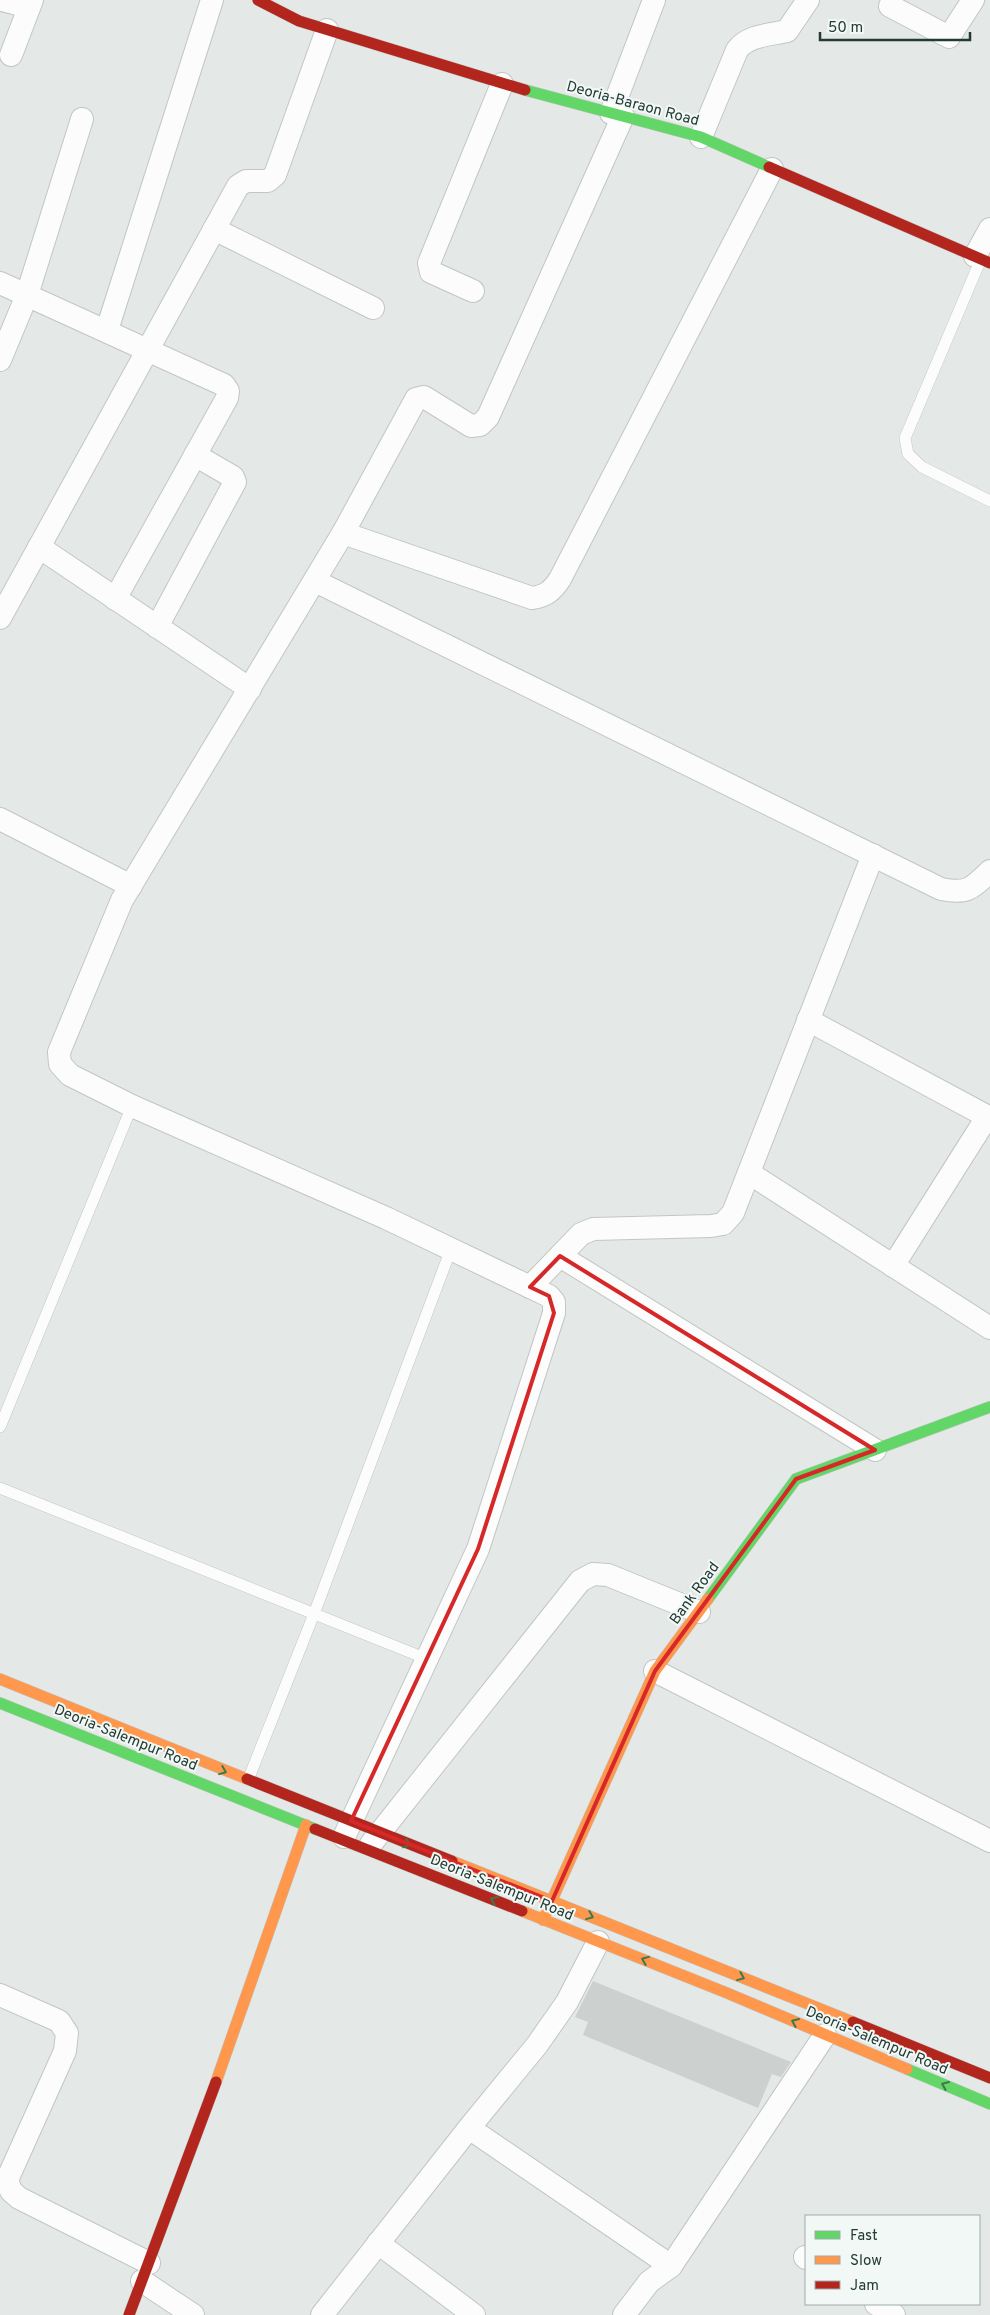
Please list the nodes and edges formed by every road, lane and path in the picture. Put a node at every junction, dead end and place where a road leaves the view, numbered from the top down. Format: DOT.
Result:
graph roads {
  1 [pos="2,0"];
  2 [pos="212,0"];
  3 [pos="258,0"];
  4 [pos="654,0"];
  5 [pos="808,0"];
  6 [pos="973,0"];
  7 [pos="885,2"];
  8 [pos="31,4"];
  9 [pos="327,30"];
  10 [pos="10,55"];
  11 [pos="502,84"];
  12 [pos="617,115"];
  13 [pos="82,119"];
  14 [pos="702,137"];
  15 [pos="772,169"];
  16 [pos="214,229"];
  17 [pos="990,229"];
  18 [pos="982,259"];
  19 [pos="0,283"];
  20 [pos="473,291"];
  21 [pos="27,295"];
  22 [pos="373,308"];
  23 [pos="106,330"];
  24 [pos="148,349"];
  25 [pos="0,360"];
  26 [pos="195,455"];
  27 [pos="990,501"];
  28 [pos="343,533"];
  29 [pos="39,548"];
  30 [pos="315,581"];
  31 [pos="115,599"];
  32 [pos="0,618"];
  33 [pos="157,627"];
  34 [pos="250,689"];
  35 [pos="0,819"];
  36 [pos="873,855"];
  37 [pos="990,871"];
  38 [pos="131,886"];
  39 [pos="808,1020"];
  40 [pos="132,1106"];
  41 [pos="989,1117"];
  42 [pos="748,1173"];
  43 [pos="451,1249"];
  44 [pos="560,1256"];
  45 [pos="893,1266"];
  46 [pos="530,1287"];
  47 [pos="990,1328"];
  48 [pos="990,1407"];
  49 [pos="0,1427"];
  50 [pos="875,1450"];
  51 [pos="0,1488"];
  52 [pos="698,1612"];
  53 [pos="314,1614"];
  54 [pos="426,1659"];
  55 [pos="655,1671"];
  56 [pos="0,1679"];
  57 [pos="0,1703"];
  58 [pos="248,1780"];
  59 [pos="306,1825"];
  60 [pos="346,1830"];
  61 [pos="373,1841"];
  62 [pos="990,1841"];
  63 [pos="552,1901"];
  64 [pos="543,1920"];
  65 [pos="598,1942"];
  66 [pos="0,1995"];
  67 [pos="825,2035"];
  68 [pos="990,2078"];
  69 [pos="990,2104"];
  70 [pos="469,2128"];
  71 [pos="378,2244"];
  72 [pos="671,2266"];
  73 [pos="145,2272"];
  74 [pos="878,2305"];
  75 [pos="129,2315"];
  76 [pos="193,2315"];
  77 [pos="322,2315"];
  78 [pos="474,2315"];
  79 [pos="624,2315"];
  80 [pos="894,2315"];
  1 -- 8 [label="street"];
  2 -- 23 [label="street"];
  3 -- 9 [label="main road, Deoria-Baraon Road"];
  4 -- 12 [label="street"];
  5 -- 14 [label="street"];
  6 -- 7 [label="street"];
  8 -- 10 [label="street"];
  9 -- 11 [label="main road, Deoria-Baraon Road"];
  9 -- 16 [label="street"];
  11 -- 12 [label="main road, Deoria-Baraon Road"];
  11 -- 20 [label="street"];
  12 -- 14 [label="main road, Deoria-Baraon Road"];
  12 -- 28 [label="street"];
  13 -- 21 [label="street"];
  14 -- 15 [label="main road, Deoria-Baraon Road"];
  15 -- 18 [label="main road, Deoria-Baraon Road"];
  15 -- 28 [label="street"];
  16 -- 22 [label="street"];
  16 -- 24 [label="street"];
  17 -- 18 [label="street"];
  18 -- 27 [label="lane"];
  19 -- 21 [label="street"];
  21 -- 23 [label="street"];
  21 -- 25 [label="street"];
  23 -- 24 [label="street"];
  24 -- 26 [label="street"];
  24 -- 29 [label="street"];
  26 -- 31 [label="street"];
  26 -- 33 [label="street"];
  28 -- 30 [label="street"];
  29 -- 31 [label="street"];
  29 -- 32 [label="street"];
  30 -- 34 [label="street"];
  30 -- 36 [label="street"];
  31 -- 33 [label="street"];
  33 -- 34 [label="street"];
  34 -- 38 [label="street"];
  35 -- 38 [label="street"];
  36 -- 37 [label="street"];
  36 -- 39 [label="street"];
  38 -- 40 [label="street"];
  39 -- 41 [label="street"];
  39 -- 42 [label="street"];
  40 -- 43 [label="street"];
  40 -- 49 [label="lane"];
  41 -- 45 [label="street"];
  42 -- 44 [label="street"];
  42 -- 45 [label="street"];
  43 -- 46 [label="street"];
  43 -- 53 [label="lane"];
  44 -- 46 [label="street"];
  44 -- 50 [label="street"];
  45 -- 47 [label="street"];
  46 -- 54 [label="street"];
  48 -- 50 [label="main road, Bank Road"];
  50 -- 52 [label="main road, Bank Road"];
  51 -- 53 [label="lane"];
  52 -- 55 [label="main road, Bank Road"];
  52 -- 61 [label="street"];
  53 -- 54 [label="lane"];
  53 -- 58 [label="lane"];
  54 -- 60 [label="street"];
  55 -- 62 [label="street"];
  55 -- 63 [label="main road, Bank Road"];
  56 -- 58 [label="main road, Deoria-Salempur Road, one-way"];
  57 -- 59 [label="main road, Deoria-Salempur Road"];
  58 -- 60 [label="main road, Deoria-Salempur Road"];
  59 -- 60 [label="main road, Deoria-Salempur Road"];
  59 -- 73 [label="main road"];
  60 -- 61 [label="main road, Deoria-Salempur Road"];
  60 -- 61 [label="main road, Deoria-Salempur Road"];
  61 -- 63 [label="main road, Deoria-Salempur Road, one-way"];
  64 -- 61 [label="main road, Deoria-Salempur Road, one-way"];
  63 -- 64 [label="main road, Bank Road"];
  63 -- 68 [label="main road, Deoria-Salempur Road, one-way"];
  64 -- 65 [label="main road, Deoria-Salempur Road"];
  67 -- 65 [label="main road, Deoria-Salempur Road, one-way"];
  65 -- 70 [label="street"];
  66 -- 73 [label="street"];
  69 -- 67 [label="main road, Deoria-Salempur Road, one-way"];
  67 -- 72 [label="street"];
  70 -- 71 [label="street"];
  70 -- 72 [label="street"];
  71 -- 77 [label="street"];
  71 -- 78 [label="street"];
  72 -- 79 [label="street"];
  73 -- 75 [label="main road"];
  73 -- 76 [label="street"];
  74 -- 80 [label="street"];
}
